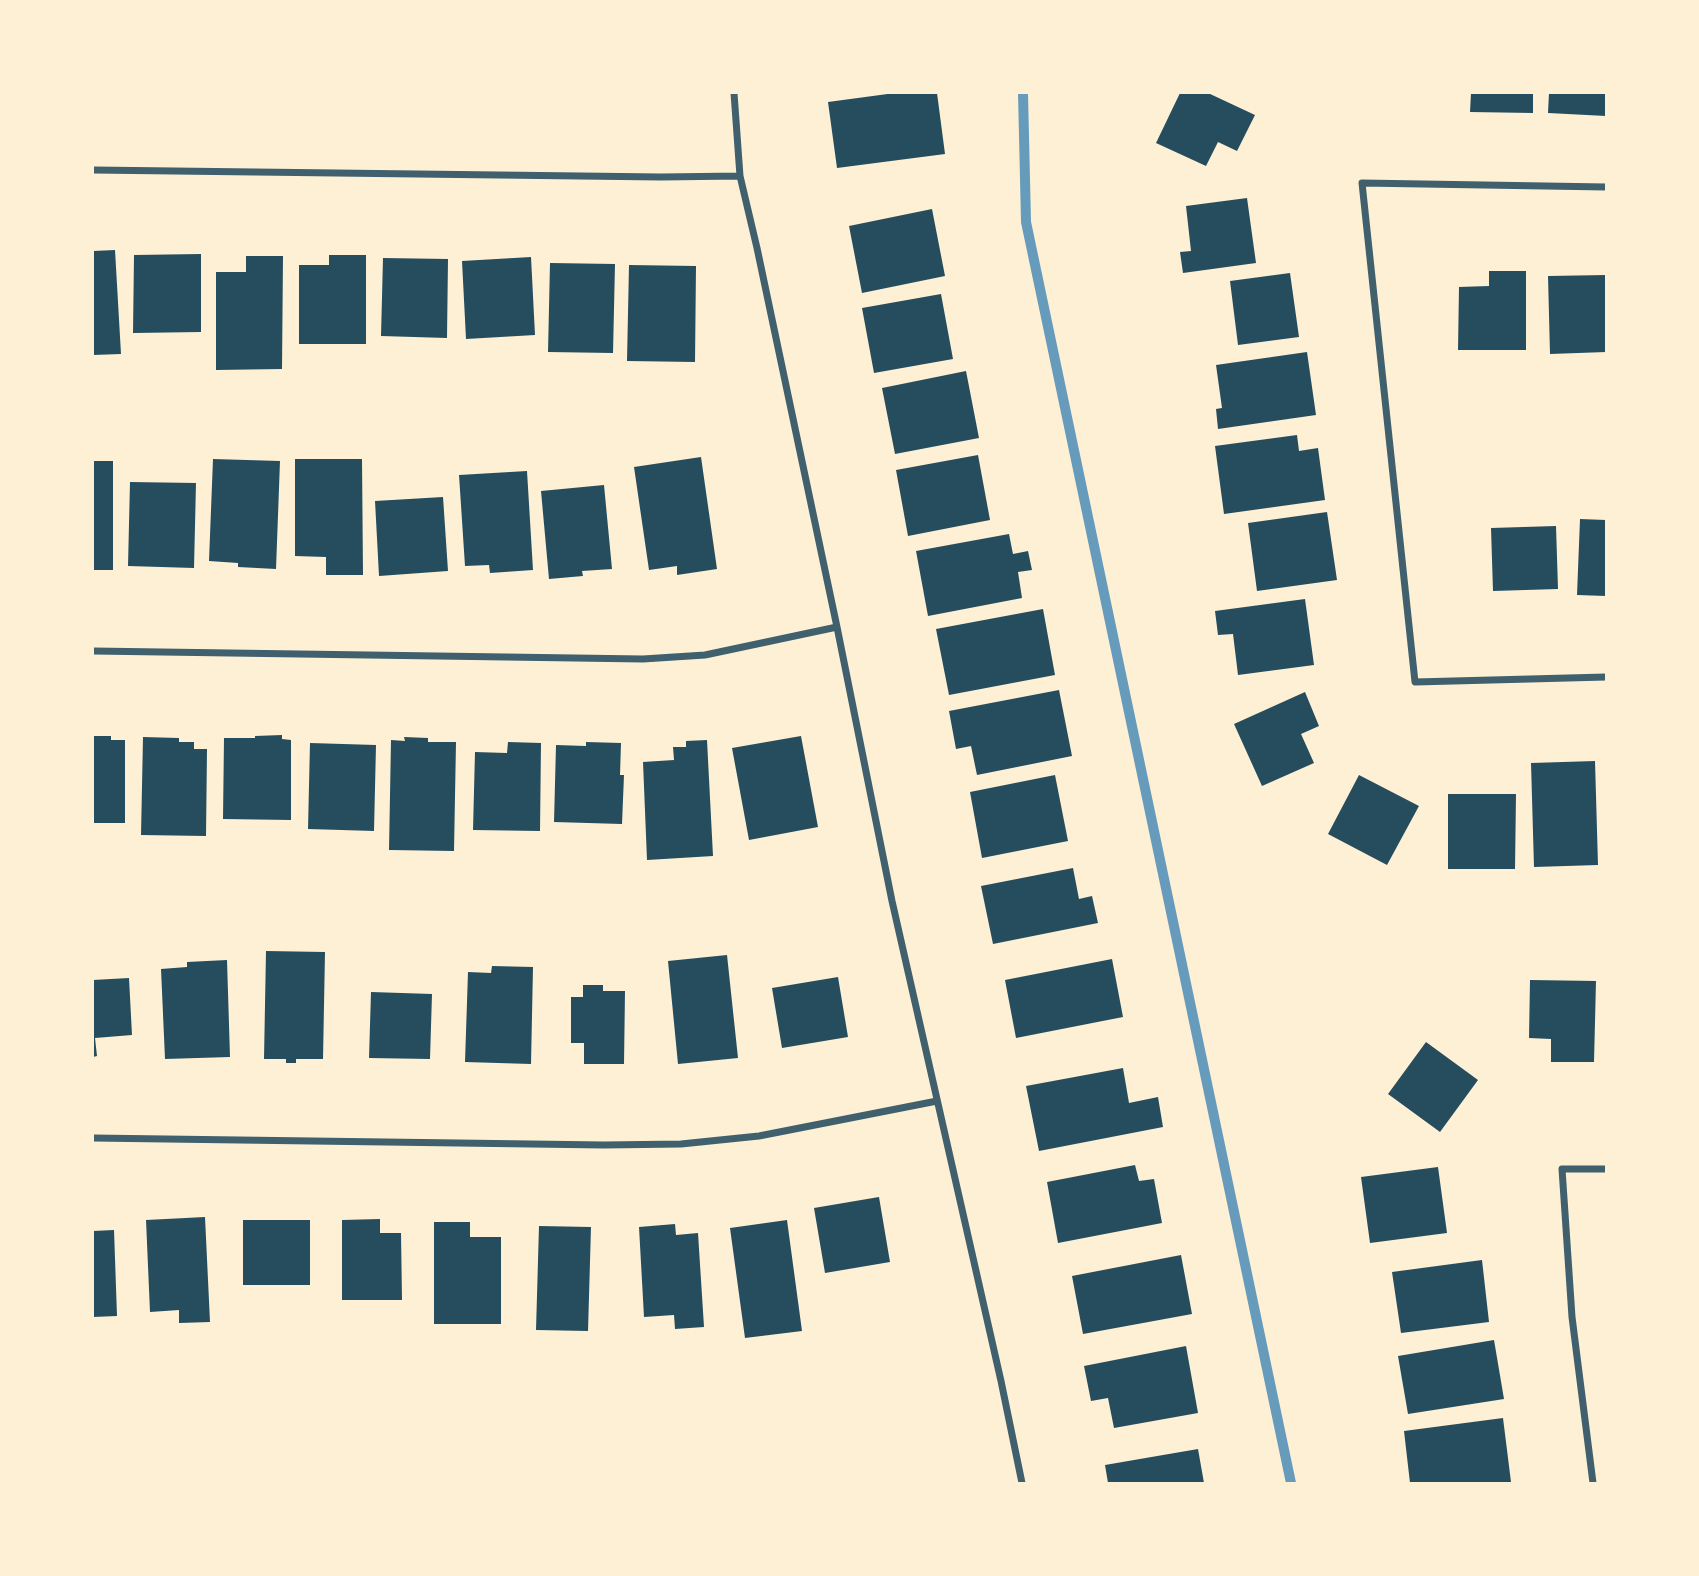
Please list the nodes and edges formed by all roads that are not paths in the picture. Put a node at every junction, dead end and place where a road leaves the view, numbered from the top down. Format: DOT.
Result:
graph roads {
  1 [pos="734,93"];
  2 [pos="93,170"];
  3 [pos="740,176"];
  4 [pos="1606,187"];
  5 [pos="837,627"];
  6 [pos="93,651"];
  7 [pos="1606,677"];
  8 [pos="937,1101"];
  9 [pos="93,1138"];
  10 [pos="1606,1169"];
  11 [pos="1022,1483"];
  12 [pos="1593,1483"];
  1 -- 3 [label="street"];
  2 -- 3 [label="street"];
  3 -- 5 [label="street"];
  4 -- 7 [label="street"];
  5 -- 6 [label="street"];
  5 -- 8 [label="street"];
  8 -- 9 [label="street"];
  8 -- 11 [label="street"];
  10 -- 12 [label="street"];
}
